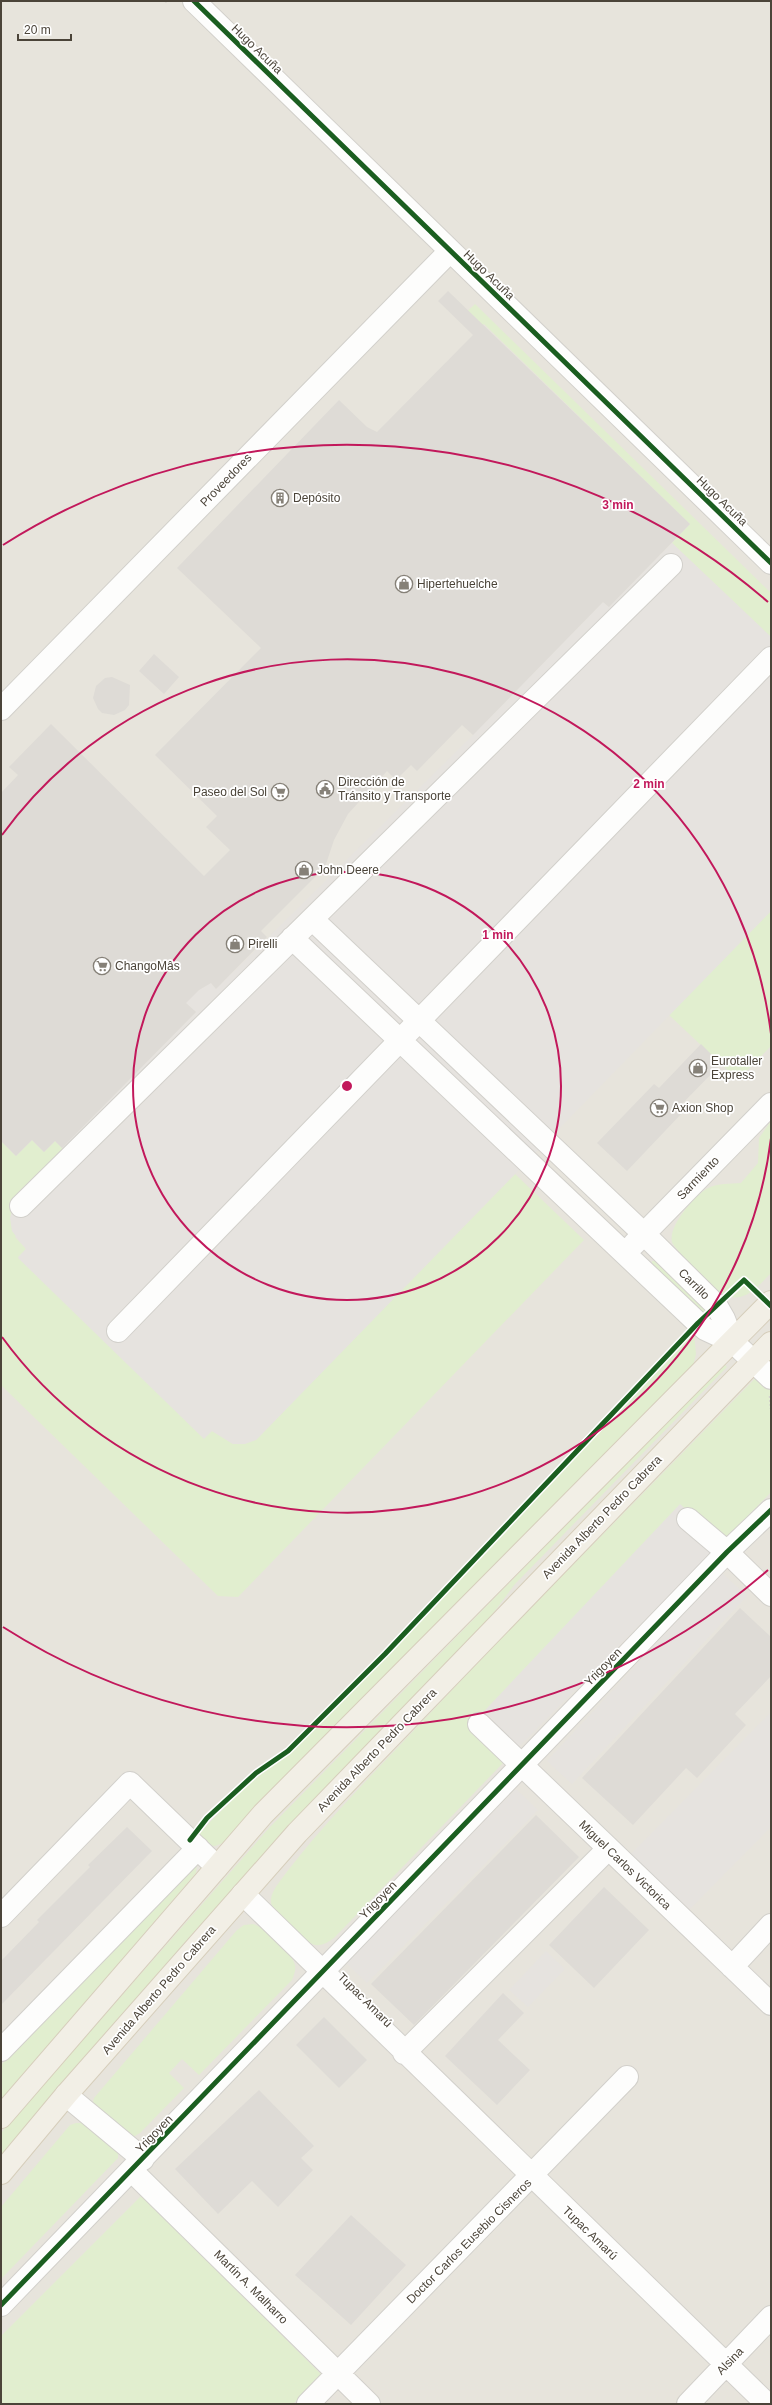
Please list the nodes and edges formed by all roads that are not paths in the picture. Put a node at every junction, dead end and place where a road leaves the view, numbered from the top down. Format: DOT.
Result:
graph roads {
  1 [pos="194,1"];
  2 [pos="450,251"];
  3 [pos="771,563"];
  4 [pos="671,565"];
  5 [pos="771,658"];
  6 [pos="771,674"];
  7 [pos="1,709"];
  8 [pos="312,919"];
  9 [pos="292,938"];
  10 [pos="422,1025"];
  11 [pos="403,1045"];
  12 [pos="771,1104"];
  13 [pos="21,1206"];
  14 [pos="644,1234"];
  15 [pos="626,1253"];
  16 [pos="771,1302"];
  17 [pos="121,1334"];
  18 [pos="733,1342"];
  19 [pos="771,1344"];
  20 [pos="753,1362"];
  21 [pos="771,1378"];
  22 [pos="771,1510"];
  23 [pos="688,1519"];
  24 [pos="727,1552"];
  25 [pos="771,1594"];
  26 [pos="479,1724"];
  27 [pos="522,1766"];
  28 [pos="198,1848"];
  29 [pos="608,1849"];
  30 [pos="217,1867"];
  31 [pos="242,1894"];
  32 [pos="1,1916"];
  33 [pos="771,1925"];
  34 [pos="732,1967"];
  35 [pos="322,1972"];
  36 [pos="771,2004"];
  37 [pos="1,2050"];
  38 [pos="404,2053"];
  39 [pos="627,2077"];
  40 [pos="66,2095"];
  41 [pos="1,2117"];
  42 [pos="138,2165"];
  43 [pos="1,2173"];
  44 [pos="532,2176"];
  45 [pos="1,2305"];
  46 [pos="771,2317"];
  47 [pos="726,2364"];
  48 [pos="338,2374"];
  49 [pos="308,2404"];
  50 [pos="369,2404"];
  51 [pos="688,2404"];
  52 [pos="766,2404"];
  1 -- 2 [label="street, Hugo Acuña"];
  2 -- 3 [label="street, Hugo Acuña"];
  2 -- 7 [label="street, Proveedores"];
  4 -- 8 [label="street"];
  5 -- 10 [label="street"];
  6 -- 10 [label="street"];
  8 -- 9 [label="street"];
  8 -- 10 [label="street, Carrillo"];
  9 -- 11 [label="street, Carrillo"];
  9 -- 13 [label="street"];
  10 -- 11 [label="street"];
  10 -- 14 [label="street, Carrillo"];
  11 -- 15 [label="street, Carrillo"];
  11 -- 17 [label="street"];
  12 -- 14 [label="street, Sarmiento"];
  14 -- 15 [label="street, Sarmiento"];
  14 -- 18 [label="street, Carrillo"];
  15 -- 18 [label="street, Carrillo"];
  16 -- 18 [label="main road"];
  18 -- 20 [label="street, Carrillo"];
  18 -- 30 [label="main road"];
  19 -- 20 [label="main road, Avenida Alberto Pedro Cabrera"];
  20 -- 21 [label="street, Carrillo"];
  20 -- 31 [label="main road, Avenida Alberto Pedro Cabrera"];
  22 -- 24 [label="street, Yrigoyen"];
  23 -- 24 [label="street"];
  24 -- 25 [label="street"];
  24 -- 27 [label="street, Yrigoyen"];
  26 -- 27 [label="street, Miguel Carlos Victorica"];
  27 -- 29 [label="street, Miguel Carlos Victorica"];
  27 -- 35 [label="street, Yrigoyen"];
  28 -- 30 [label="street"];
  28 -- 32 [label="street"];
  28 -- 37 [label="street"];
  29 -- 34 [label="street, Miguel Carlos Victorica"];
  29 -- 38 [label="street"];
  30 -- 41 [label="main road"];
  31 -- 35 [label="street, Tupac Amarú"];
  31 -- 40 [label="main road, Avenida Alberto Pedro Cabrera"];
  33 -- 34 [label="street"];
  34 -- 36 [label="street, Miguel Carlos Victorica"];
  35 -- 38 [label="street, Tupac Amarú"];
  35 -- 42 [label="street, Yrigoyen"];
  38 -- 44 [label="street, Tupac Amarú"];
  39 -- 44 [label="street, Doctor Carlos Eusebio Cisneros"];
  40 -- 42 [label="street, Martín A. Malharro"];
  40 -- 43 [label="main road, Avenida Alberto Pedro Cabrera"];
  42 -- 45 [label="street, Yrigoyen"];
  42 -- 48 [label="street, Martín A. Malharro"];
  44 -- 47 [label="street, Tupac Amarú"];
  44 -- 48 [label="street, Doctor Carlos Eusebio Cisneros"];
  46 -- 47 [label="street, Alsina"];
  47 -- 51 [label="street, Alsina"];
  47 -- 52 [label="street, Tupac Amarú"];
  48 -- 49 [label="street, Doctor Carlos Eusebio Cisneros"];
  48 -- 50 [label="street, Martín A. Malharro"];
}
